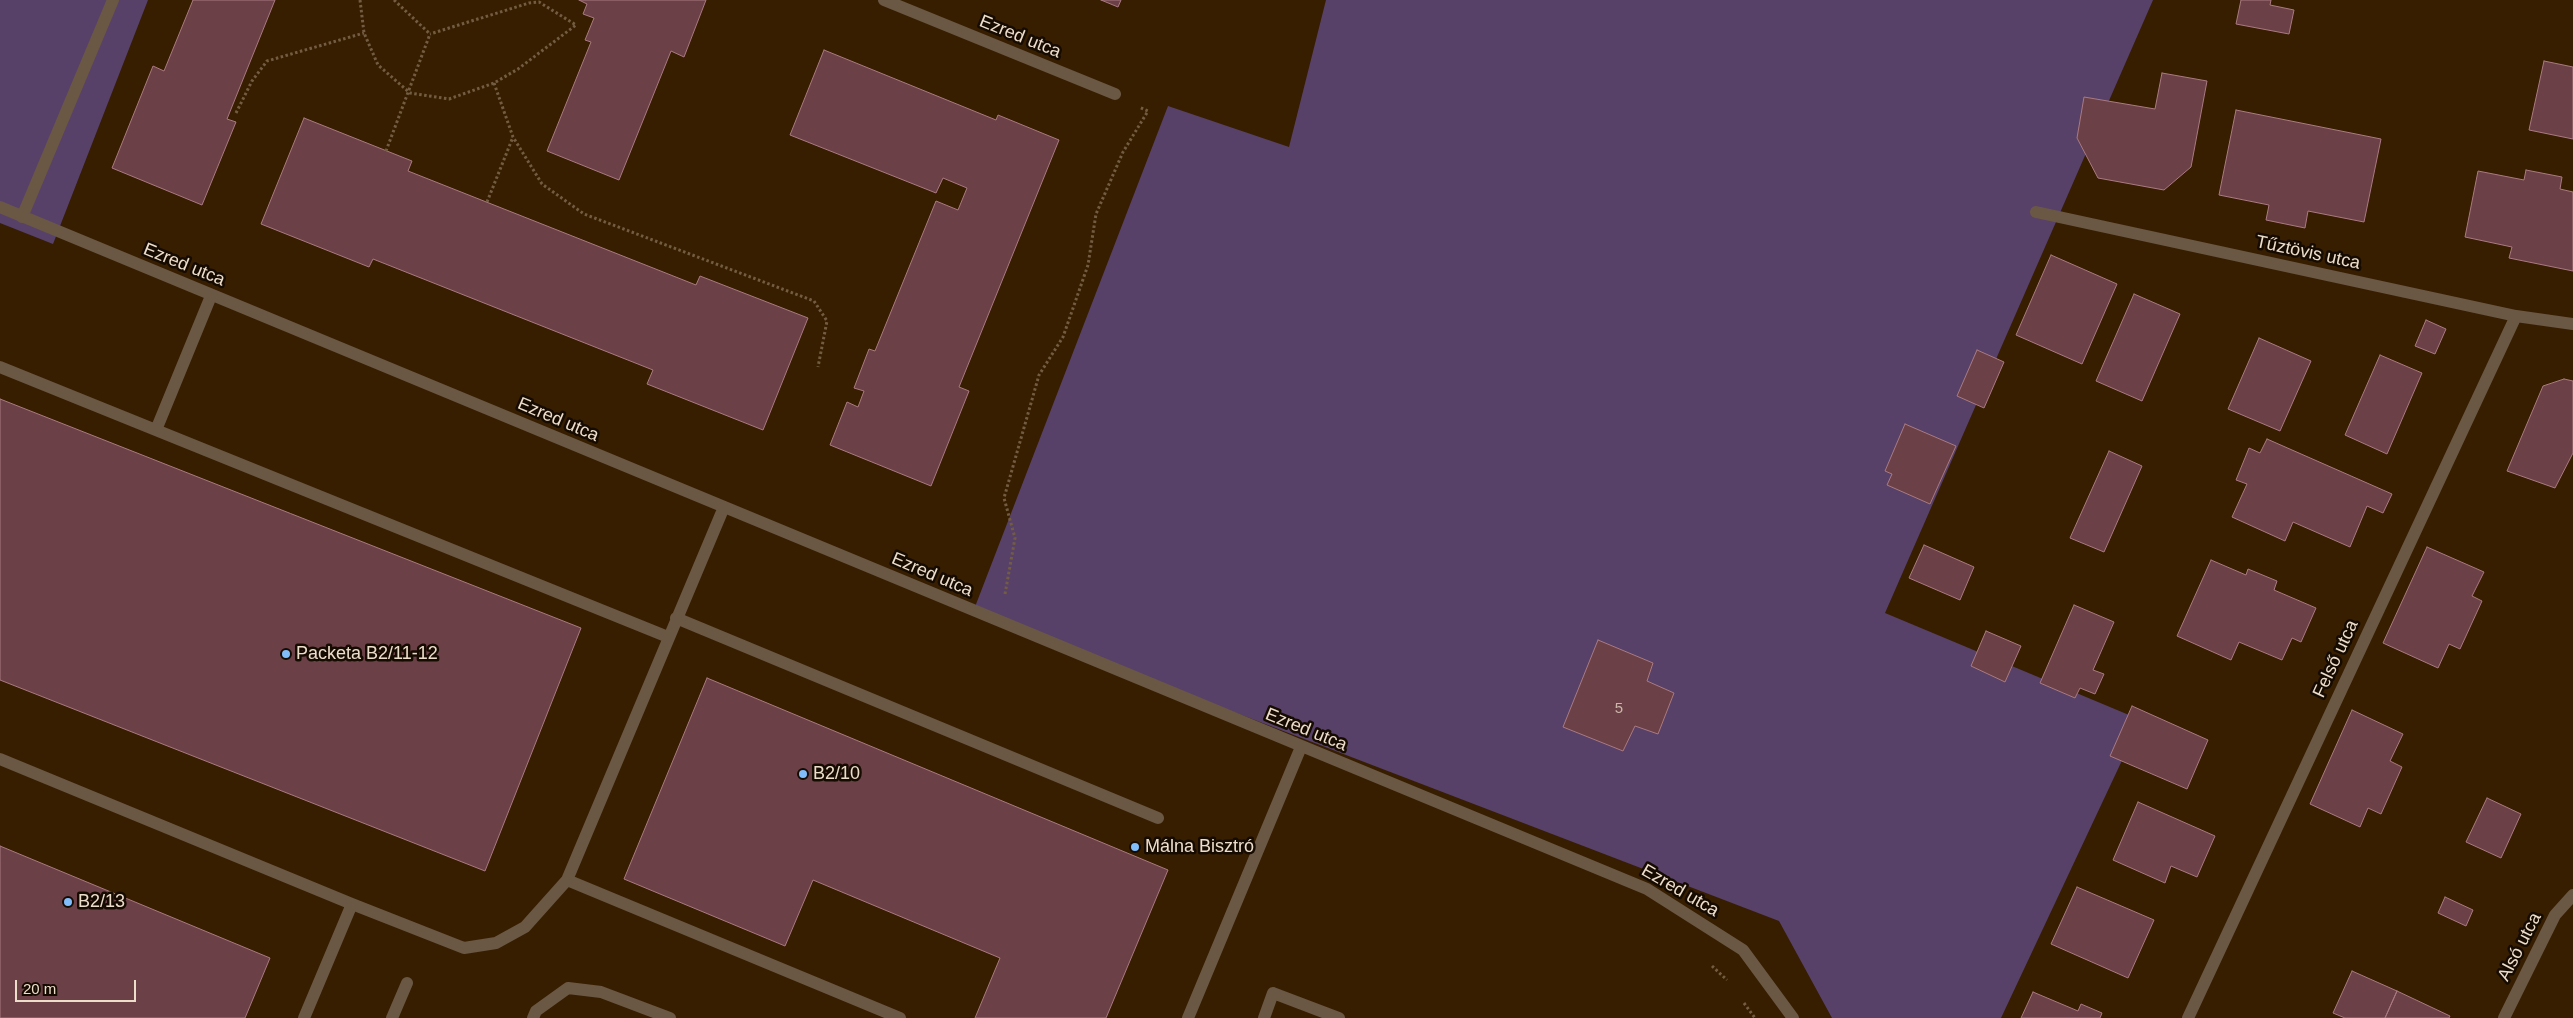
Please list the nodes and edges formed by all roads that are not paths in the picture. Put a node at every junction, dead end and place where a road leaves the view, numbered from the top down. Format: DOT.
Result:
graph roads {
  1 [pos="113,0"];
  2 [pos="884,0"];
  3 [pos="1115,94"];
  4 [pos="0,208"];
  5 [pos="2036,212"];
  6 [pos="22,217"];
  7 [pos="211,296"];
  8 [pos="2516,316"];
  9 [pos="2573,324"];
  10 [pos="0,367"];
  11 [pos="156,430"];
  12 [pos="724,507"];
  13 [pos="676,618"];
  14 [pos="668,637"];
  15 [pos="1301,747"];
  16 [pos="0,759"];
  17 [pos="1158,818"];
  18 [pos="567,880"];
  19 [pos="2573,895"];
  20 [pos="352,904"];
  21 [pos="407,982"];
  22 [pos="304,1018"];
  23 [pos="392,1018"];
  24 [pos="533,1018"];
  25 [pos="670,1018"];
  26 [pos="900,1018"];
  27 [pos="1188,1018"];
  28 [pos="1264,1018"];
  29 [pos="1339,1018"];
  30 [pos="1793,1018"];
  31 [pos="2188,1018"];
  32 [pos="2504,1018"];
  1 -- 6 [label="street"];
  2 -- 3 [label="street, Ezred utca"];
  4 -- 6 [label="street, Ezred utca"];
  5 -- 8 [label="street, Tűztövis utca"];
  6 -- 7 [label="street, Ezred utca"];
  7 -- 11 [label="street"];
  7 -- 12 [label="street, Ezred utca"];
  8 -- 9 [label="street, Tűztövis utca"];
  8 -- 31 [label="street, Felső utca"];
  10 -- 11 [label="street"];
  11 -- 14 [label="street"];
  12 -- 13 [label="street"];
  12 -- 15 [label="street, Ezred utca"];
  13 -- 14 [label="street"];
  13 -- 17 [label="street"];
  14 -- 18 [label="street"];
  15 -- 27 [label="street"];
  15 -- 30 [label="street, Ezred utca"];
  16 -- 20 [label="street"];
  18 -- 20 [label="street"];
  18 -- 26 [label="street"];
  19 -- 32 [label="street, Alsó utca"];
  20 -- 22 [label="street"];
  21 -- 23 [label="street"];
  24 -- 25 [label="street"];
  28 -- 29 [label="street"];
}
